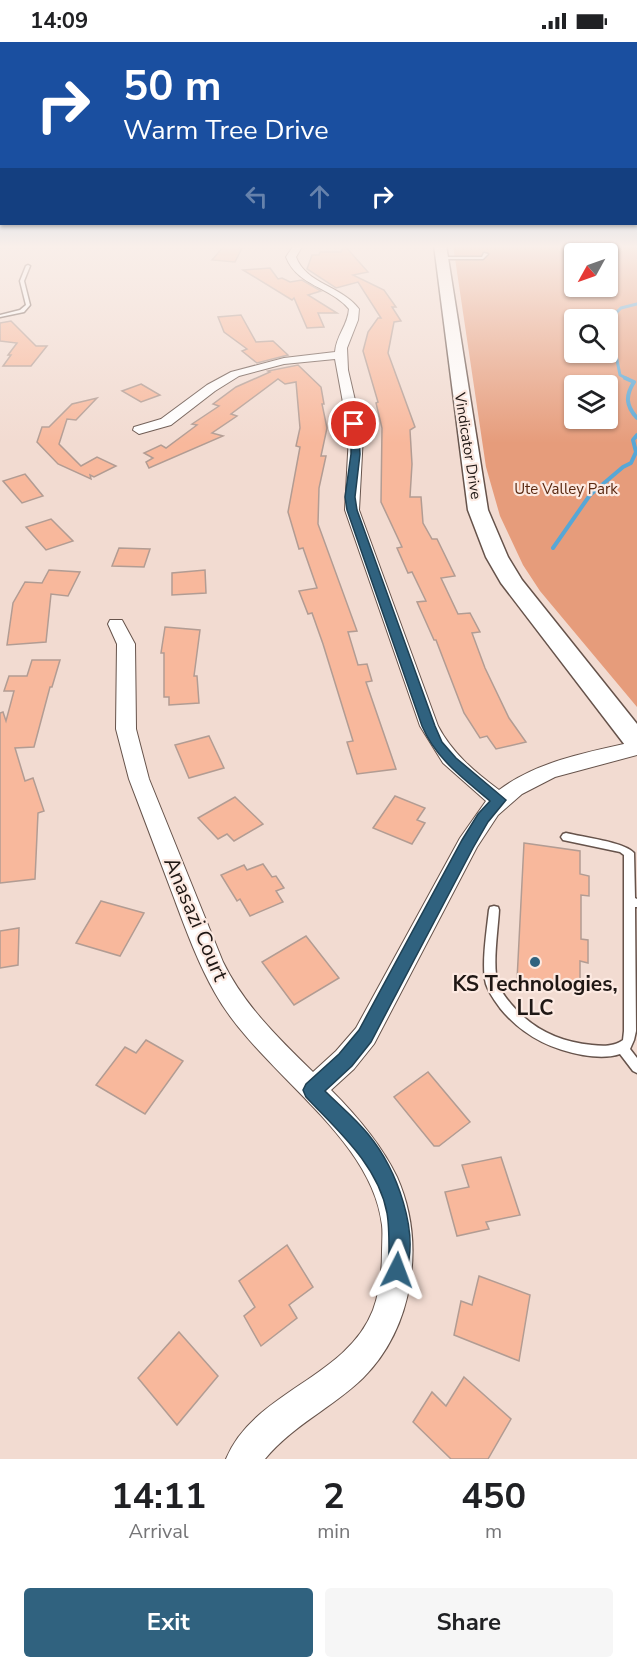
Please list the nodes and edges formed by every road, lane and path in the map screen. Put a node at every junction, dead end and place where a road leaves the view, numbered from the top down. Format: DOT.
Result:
graph roads {
  1 [pos="21,311"];
  2 [pos="354,311"];
  3 [pos="449,311"];
  4 [pos="0,316"];
  5 [pos="341,355"];
  6 [pos="139,430"];
  7 [pos="116,624"];
  8 [pos="637,742"];
  9 [pos="637,748"];
  10 [pos="499,800"];
  11 [pos="566,837"];
  12 [pos="634,902"];
  13 [pos="494,910"];
  14 [pos="622,1048"];
  15 [pos="637,1067"];
  16 [pos="312,1090"];
  17 [pos="243,1459"];
  1 -- 4 [label="lane"];
  2 -- 5 [label="street"];
  3 -- 8 [label="main road, Vindicator Drive"];
  5 -- 6 [label="street"];
  5 -- 10 [label="street"];
  7 -- 16 [label="street, Anasazi Court"];
  9 -- 10 [label="street"];
  10 -- 16 [label="street"];
  11 -- 12 [label="lane"];
  12 -- 14 [label="lane"];
  13 -- 14 [label="lane"];
  14 -- 15 [label="lane"];
  16 -- 17 [label="street, Anasazi Court"];
}
